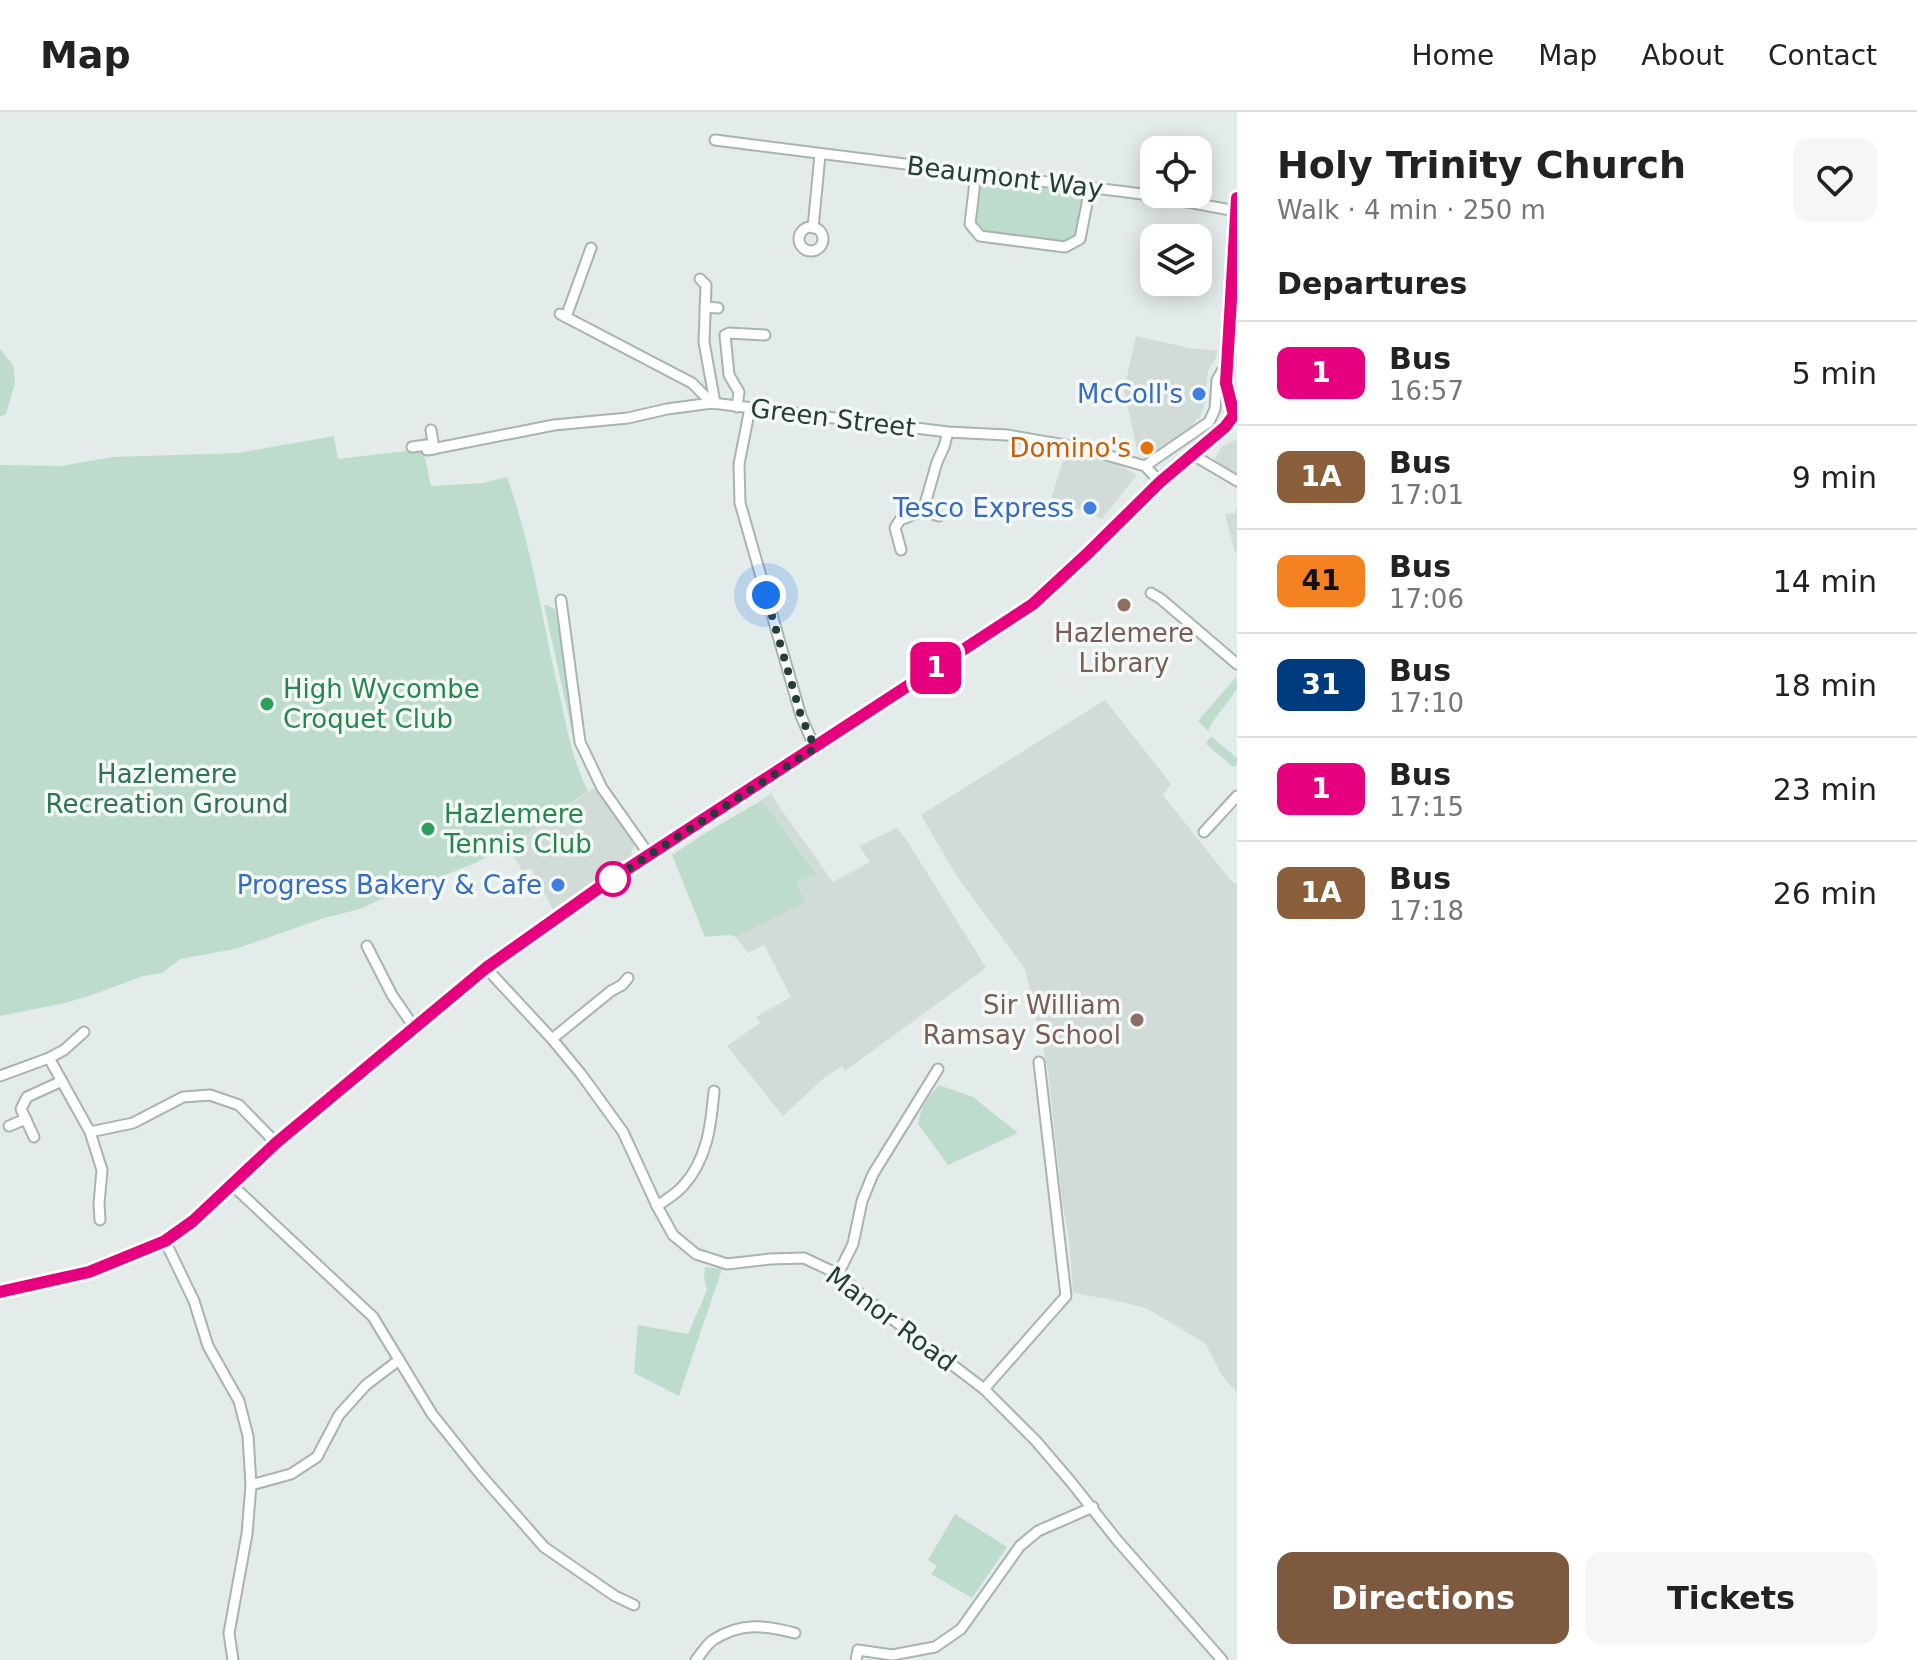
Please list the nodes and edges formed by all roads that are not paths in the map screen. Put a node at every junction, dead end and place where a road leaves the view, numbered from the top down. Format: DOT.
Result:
graph roads {
  1 [pos="715,140"];
  2 [pos="820,155"];
  3 [pos="976,173"];
  4 [pos="1090,188"];
  5 [pos="1237,199"];
  6 [pos="1236,211"];
  7 [pos="813,228"];
  8 [pos="591,248"];
  9 [pos="700,279"];
  10 [pos="705,307"];
  11 [pos="718,308"];
  12 [pos="765,335"];
  13 [pos="1226,368"];
  14 [pos="714,403"];
  15 [pos="737,407"];
  16 [pos="750,408"];
  17 [pos="1236,415"];
  18 [pos="431,430"];
  19 [pos="948,432"];
  20 [pos="412,447"];
  21 [pos="434,449"];
  22 [pos="1193,455"];
  23 [pos="1145,466"];
  24 [pos="1237,481"];
  25 [pos="1160,482"];
  26 [pos="923,511"];
  27 [pos="939,516"];
  28 [pos="901,550"];
  29 [pos="1151,593"];
  30 [pos="561,600"];
  31 [pos="1237,664"];
  32 [pos="815,748"];
  33 [pos="1237,796"];
  34 [pos="1204,832"];
  35 [pos="650,856"];
  36 [pos="367,946"];
  37 [pos="486,968"];
  38 [pos="628,978"];
  39 [pos="414,1027"];
  40 [pos="84,1032"];
  41 [pos="552,1039"];
  42 [pos="49,1058"];
  43 [pos="1039,1062"];
  44 [pos="938,1069"];
  45 [pos="0,1076"];
  46 [pos="62,1081"];
  47 [pos="714,1091"];
  48 [pos="26,1119"];
  49 [pos="9,1126"];
  50 [pos="90,1132"];
  51 [pos="34,1137"];
  52 [pos="276,1143"];
  53 [pos="231,1184"];
  54 [pos="657,1206"];
  55 [pos="100,1220"];
  56 [pos="165,1241"];
  57 [pos="838,1274"];
  58 [pos="0,1292"];
  59 [pos="399,1360"];
  60 [pos="984,1389"];
  61 [pos="251,1485"];
  62 [pos="1093,1507"];
  63 [pos="634,1605"];
  64 [pos="795,1633"];
  65 [pos="233,1660"];
  66 [pos="696,1660"];
  67 [pos="856,1660"];
  68 [pos="1222,1660"];
  1 -- 2 [label="street, Beaumont Way"];
  2 -- 3 [label="street, Beaumont Way"];
  2 -- 7 [label="street"];
  3 -- 4 [label="street, Beaumont Way"];
  3 -- 4 [label="street"];
  4 -- 6 [label="street, Beaumont Way"];
  5 -- 6 [label="street"];
  6 -- 13 [label="street"];
  8 -- 14 [label="street"];
  9 -- 10 [label="street"];
  10 -- 11 [label="street"];
  10 -- 14 [label="street"];
  12 -- 15 [label="street"];
  13 -- 17 [label="street"];
  13 -- 23 [label="street"];
  14 -- 15 [label="street, Green Street"];
  14 -- 21 [label="street, Green Street"];
  15 -- 16 [label="street, Green Street"];
  16 -- 19 [label="street, Green Street"];
  16 -- 32 [label="street"];
  17 -- 22 [label="main road"];
  18 -- 21 [label="street"];
  19 -- 23 [label="street, Green Street"];
  19 -- 26 [label="street"];
  20 -- 21 [label="street, Green Street"];
  22 -- 24 [label="street"];
  22 -- 25 [label="main road"];
  23 -- 25 [label="street"];
  25 -- 32 [label="main road"];
  26 -- 27 [label="street"];
  26 -- 28 [label="street"];
  29 -- 31 [label="street"];
  30 -- 35 [label="street"];
  32 -- 35 [label="main road"];
  33 -- 34 [label="street"];
  35 -- 37 [label="main road"];
  36 -- 39 [label="street"];
  37 -- 39 [label="main road"];
  37 -- 41 [label="street, Manor Road"];
  38 -- 41 [label="street"];
  39 -- 52 [label="main road"];
  40 -- 42 [label="street"];
  41 -- 54 [label="street, Manor Road"];
  42 -- 45 [label="street"];
  42 -- 46 [label="street"];
  43 -- 60 [label="street"];
  44 -- 57 [label="street"];
  46 -- 48 [label="street"];
  46 -- 50 [label="street"];
  47 -- 54 [label="street"];
  48 -- 49 [label="street"];
  48 -- 51 [label="street"];
  50 -- 52 [label="street"];
  50 -- 55 [label="street"];
  52 -- 53 [label="main road"];
  53 -- 56 [label="main road"];
  53 -- 59 [label="street"];
  54 -- 57 [label="street, Manor Road"];
  56 -- 58 [label="main road"];
  56 -- 61 [label="street"];
  57 -- 60 [label="street, Manor Road"];
  59 -- 61 [label="street"];
  59 -- 63 [label="street"];
  60 -- 62 [label="street, Manor Road"];
  61 -- 65 [label="street"];
  62 -- 67 [label="street"];
  62 -- 68 [label="street, Manor Road"];
  64 -- 66 [label="street"];
}
